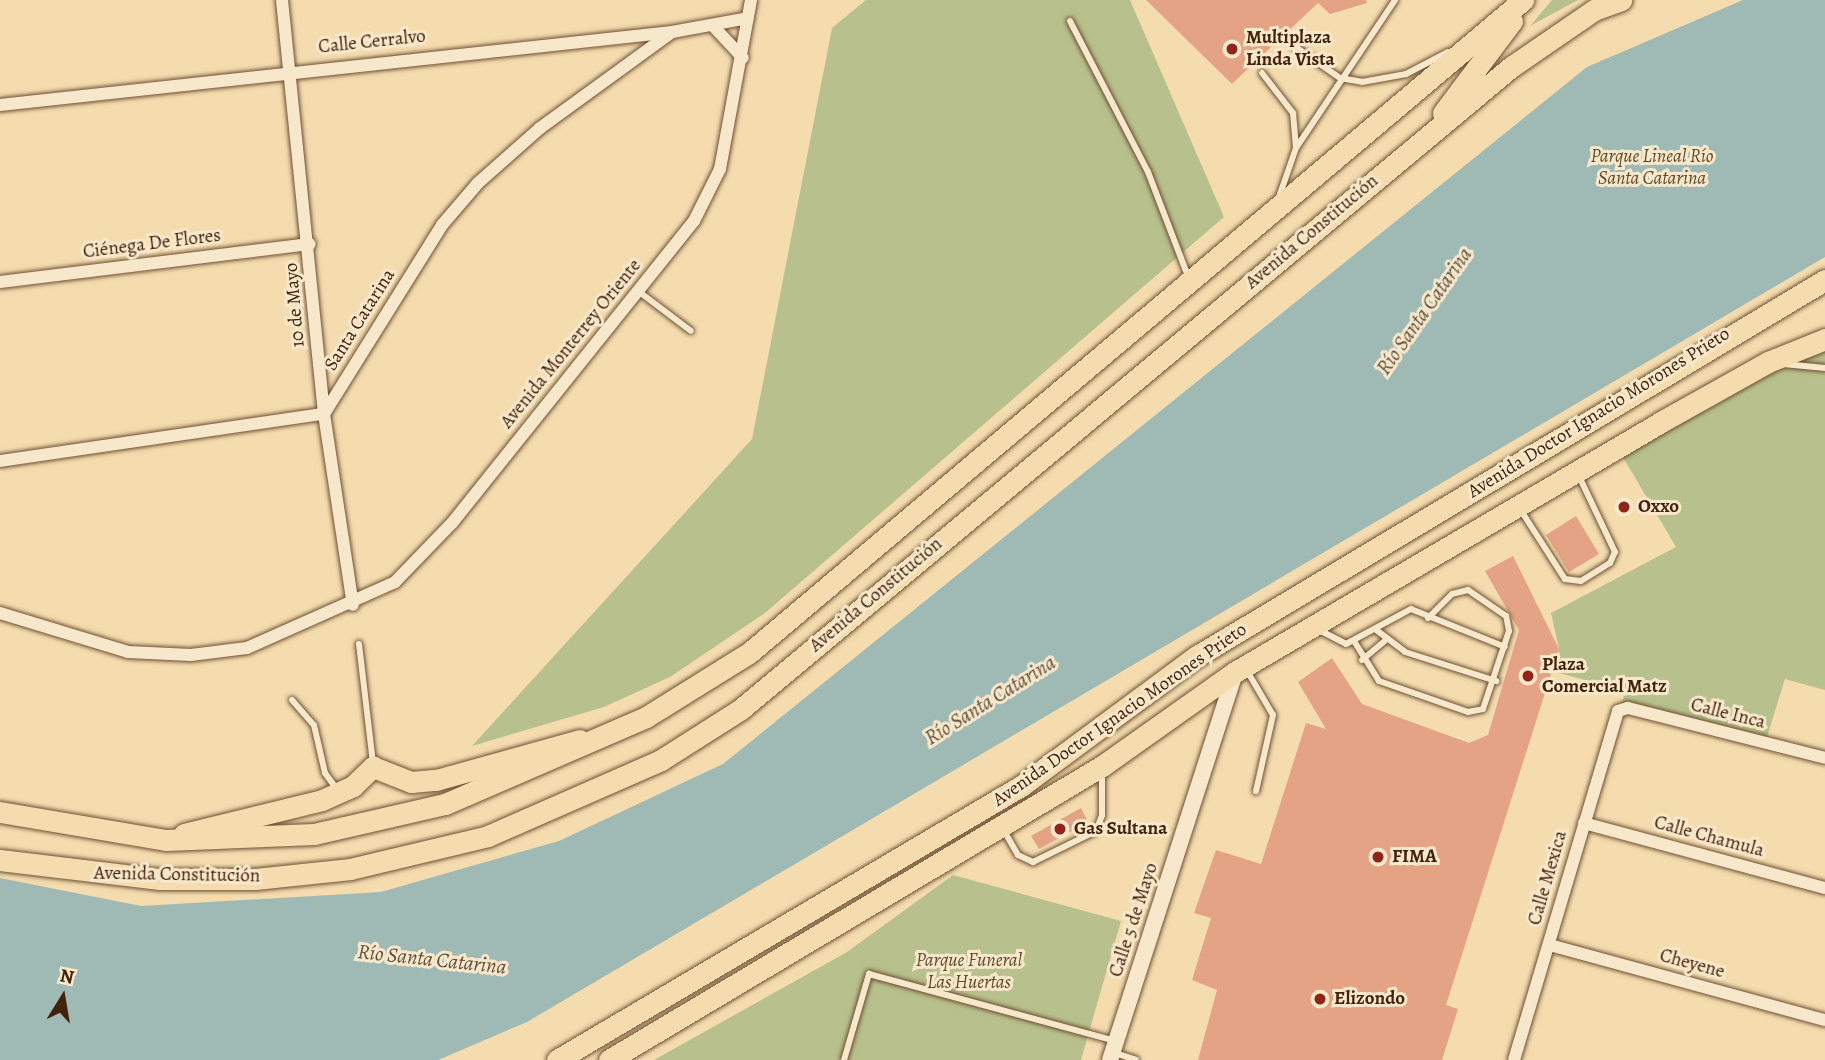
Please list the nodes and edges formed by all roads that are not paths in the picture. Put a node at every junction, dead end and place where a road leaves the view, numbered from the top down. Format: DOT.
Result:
graph roads {
  1 [pos="282,0"];
  2 [pos="751,0"];
  3 [pos="1395,0"];
  4 [pos="1525,0"];
  5 [pos="1621,0"];
  6 [pos="1602,5"];
  7 [pos="748,18"];
  8 [pos="1070,21"];
  9 [pos="714,27"];
  10 [pos="672,32"];
  11 [pos="1294,46"];
  12 [pos="1470,46"];
  13 [pos="743,58"];
  14 [pos="290,69"];
  15 [pos="1262,73"];
  16 [pos="1340,78"];
  17 [pos="0,105"];
  18 [pos="1423,140"];
  19 [pos="1296,148"];
  20 [pos="1275,208"];
  21 [pos="310,244"];
  22 [pos="1188,276"];
  23 [pos="1825,281"];
  24 [pos="0,282"];
  25 [pos="638,291"];
  26 [pos="691,331"];
  27 [pos="1825,339"];
  28 [pos="1802,347"];
  29 [pos="1825,347"];
  30 [pos="1768,362"];
  31 [pos="1825,368"];
  32 [pos="324,414"];
  33 [pos="0,461"];
  34 [pos="1577,472"];
  35 [pos="1520,509"];
  36 [pos="353,605"];
  37 [pos="0,613"];
  38 [pos="1428,618"];
  39 [pos="1317,629"];
  40 [pos="1376,629"];
  41 [pos="1354,641"];
  42 [pos="1385,641"];
  43 [pos="359,644"];
  44 [pos="1505,648"];
  45 [pos="1362,660"];
  46 [pos="1240,670"];
  47 [pos="1496,681"];
  48 [pos="292,700"];
  49 [pos="1621,709"];
  50 [pos="610,736"];
  51 [pos="1825,758"];
  52 [pos="1102,766"];
  53 [pos="373,767"];
  54 [pos="1256,791"];
  55 [pos="340,792"];
  56 [pos="0,812"];
  57 [pos="1584,823"];
  58 [pos="1002,827"];
  59 [pos="166,840"];
  60 [pos="0,860"];
  61 [pos="1825,888"];
  62 [pos="1550,945"];
  63 [pos="1825,1020"];
  64 [pos="1113,1051"];
  65 [pos="557,1060"];
  66 [pos="609,1060"];
  67 [pos="844,1060"];
  68 [pos="1136,1060"];
  69 [pos="1514,1060"];
  1 -- 14 [label="street, 10 de Mayo"];
  2 -- 7 [label="street, Avenida Monterrey Oriente"];
  3 -- 16 [label="lane"];
  4 -- 12 [label="highway, Avenida Constitución"];
  4 -- 18 [label="highway"];
  5 -- 6 [label="highway, Avenida Constitución"];
  6 -- 18 [label="highway, Avenida Constitución"];
  7 -- 9 [label="street, Calle Cerralvo"];
  7 -- 13 [label="street, Avenida Monterrey Oriente"];
  8 -- 22 [label="lane"];
  9 -- 10 [label="street, Calle Cerralvo"];
  9 -- 13 [label="street"];
  10 -- 14 [label="street, Calle Cerralvo"];
  10 -- 32 [label="street, Santa Catarina"];
  11 -- 16 [label="lane"];
  12 -- 16 [label="lane"];
  12 -- 20 [label="highway, Avenida Constitución"];
  13 -- 25 [label="street, Avenida Monterrey Oriente"];
  14 -- 17 [label="street, Calle Cerralvo"];
  14 -- 21 [label="street, 10 de Mayo"];
  15 -- 19 [label="lane"];
  16 -- 19 [label="lane"];
  18 -- 60 [label="highway, Avenida Constitución"];
  19 -- 20 [label="lane"];
  20 -- 22 [label="highway, Avenida Constitución"];
  21 -- 24 [label="street, Ciénega De Flores"];
  21 -- 32 [label="street, 10 de Mayo"];
  22 -- 50 [label="highway, Avenida Constitución"];
  23 -- 65 [label="highway, Avenida Doctor Ignacio Morones Prieto"];
  25 -- 26 [label="lane"];
  25 -- 36 [label="street, Avenida Monterrey Oriente"];
  27 -- 28 [label="highway, Avenida Doctor Ignacio Morones Prieto"];
  28 -- 29 [label="highway"];
  28 -- 30 [label="highway, Avenida Doctor Ignacio Morones Prieto"];
  30 -- 31 [label="lane"];
  30 -- 34 [label="highway, Avenida Doctor Ignacio Morones Prieto"];
  32 -- 33 [label="street"];
  32 -- 36 [label="street, 10 de Mayo"];
  34 -- 35 [label="highway, Avenida Doctor Ignacio Morones Prieto"];
  34 -- 35 [label="lane"];
  35 -- 39 [label="highway, Avenida Doctor Ignacio Morones Prieto"];
  36 -- 37 [label="street, Avenida Monterrey Oriente"];
  38 -- 40 [label="lane"];
  38 -- 44 [label="lane"];
  38 -- 44 [label="lane"];
  39 -- 41 [label="lane"];
  39 -- 46 [label="highway, Avenida Doctor Ignacio Morones Prieto"];
  40 -- 41 [label="lane"];
  40 -- 42 [label="lane"];
  41 -- 45 [label="lane"];
  42 -- 45 [label="lane"];
  42 -- 47 [label="lane"];
  43 -- 53 [label="lane"];
  44 -- 47 [label="lane"];
  45 -- 47 [label="lane"];
  46 -- 52 [label="highway, Avenida Doctor Ignacio Morones Prieto"];
  46 -- 54 [label="lane"];
  46 -- 64 [label="street, Calle 5 de Mayo"];
  48 -- 55 [label="lane"];
  49 -- 51 [label="street, Calle Inca"];
  49 -- 57 [label="street, Calle Mexica"];
  50 -- 53 [label="highway"];
  50 -- 59 [label="highway, Avenida Constitución"];
  52 -- 58 [label="highway, Avenida Doctor Ignacio Morones Prieto"];
  52 -- 58 [label="lane"];
  53 -- 55 [label="highway"];
  55 -- 59 [label="highway"];
  56 -- 59 [label="highway, Avenida Constitución"];
  57 -- 61 [label="street, Calle Chamula"];
  57 -- 62 [label="street, Calle Mexica"];
  58 -- 66 [label="highway, Avenida Doctor Ignacio Morones Prieto"];
  62 -- 63 [label="street, Cheyene"];
  62 -- 69 [label="street, Calle Mexica"];
  64 -- 67 [label="lane"];
  64 -- 68 [label="lane"];
}
